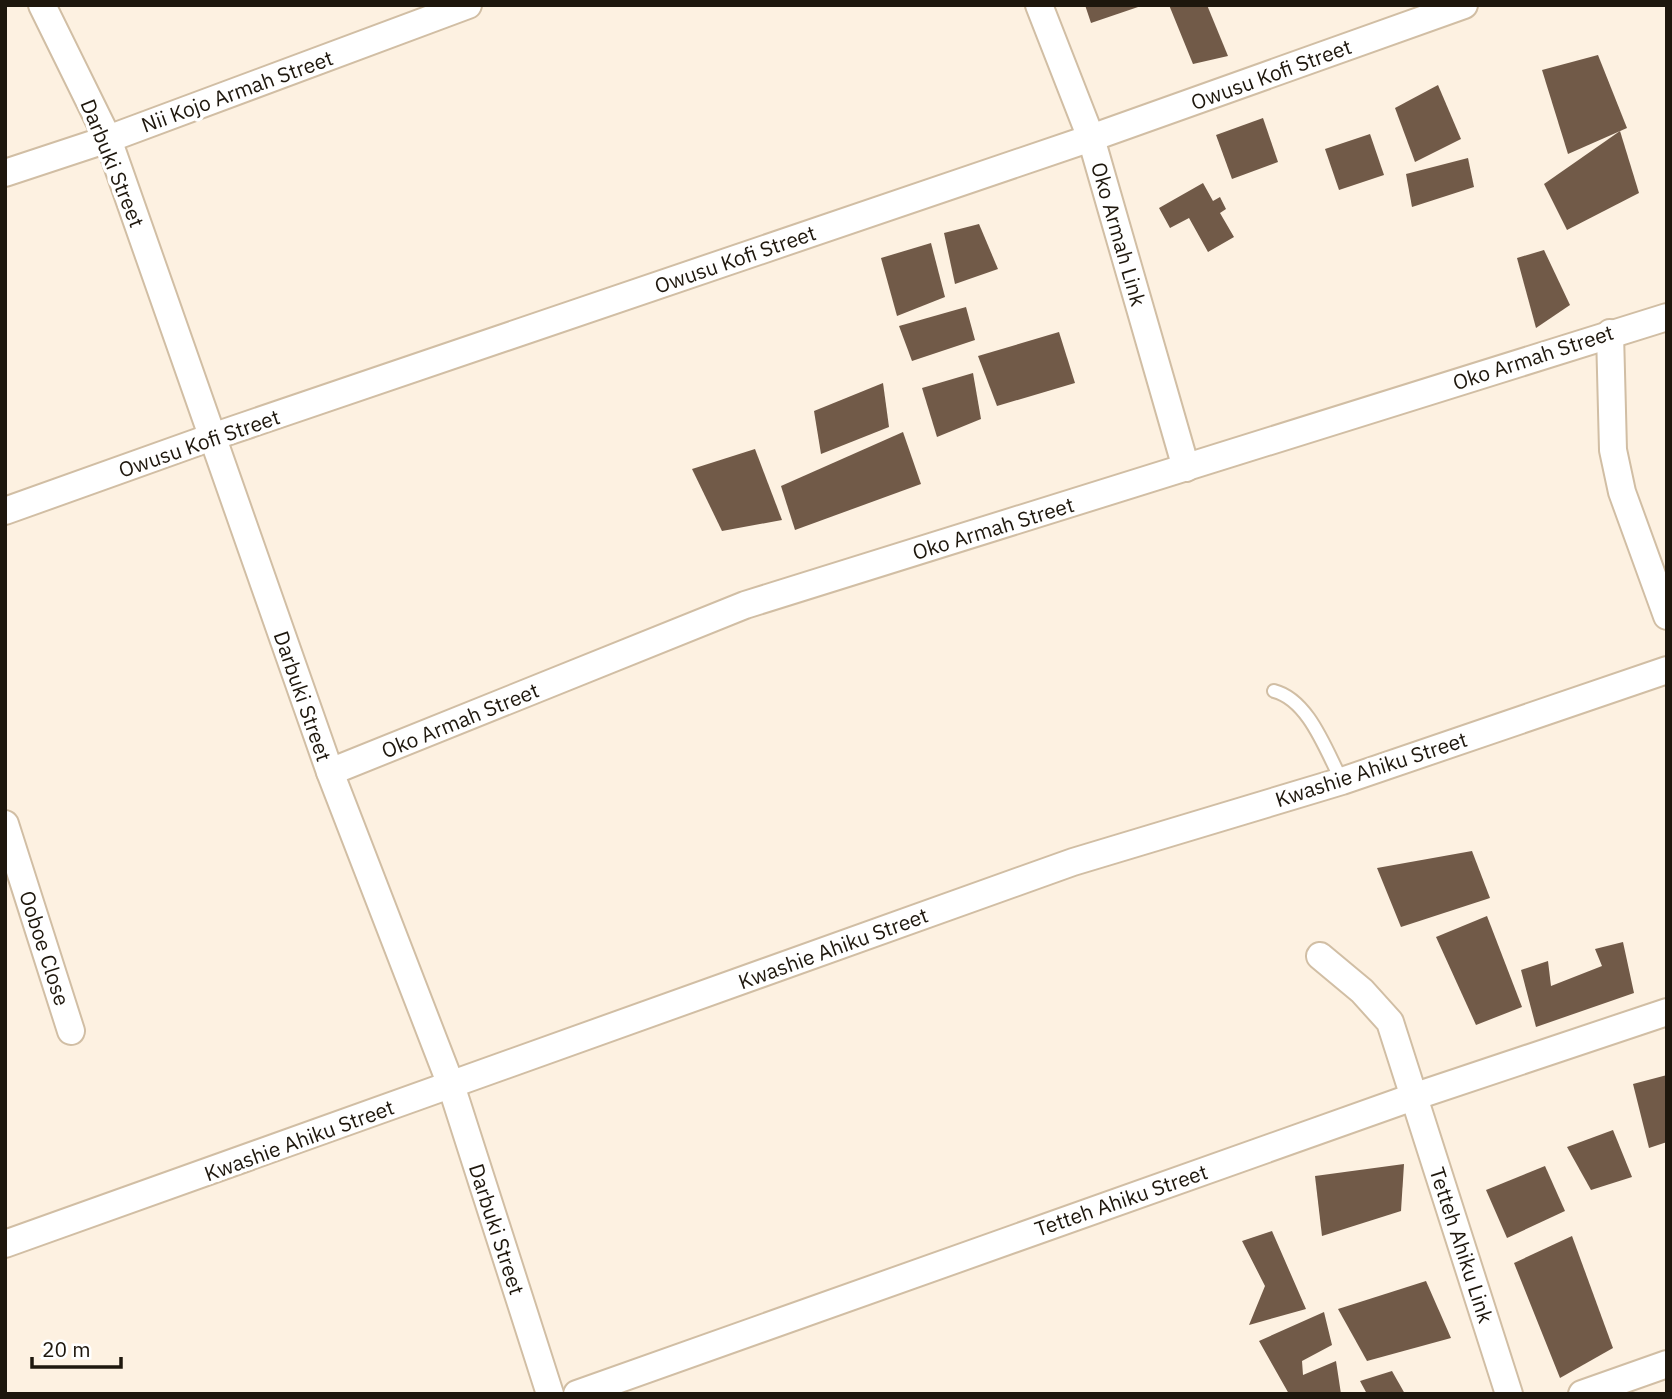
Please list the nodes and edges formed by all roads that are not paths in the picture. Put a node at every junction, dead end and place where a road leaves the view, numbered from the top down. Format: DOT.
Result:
graph roads {
  1 [pos="42,5"];
  2 [pos="468,5"];
  3 [pos="1039,5"];
  4 [pos="1464,5"];
  5 [pos="1091,138"];
  6 [pos="108,139"];
  7 [pos="5,173"];
  8 [pos="1667,317"];
  9 [pos="1610,333"];
  10 [pos="212,438"];
  11 [pos="1186,468"];
  12 [pos="5,511"];
  13 [pos="1667,616"];
  14 [pos="1667,670"];
  15 [pos="1274,691"];
  16 [pos="330,772"];
  17 [pos="1342,780"];
  18 [pos="5,824"];
  19 [pos="1320,956"];
  20 [pos="1667,1012"];
  21 [pos="71,1031"];
  22 [pos="452,1086"];
  23 [pos="1413,1097"];
  24 [pos="5,1244"];
  25 [pos="1667,1364"];
  26 [pos="550,1394"];
  27 [pos="577,1394"];
  28 [pos="1510,1394"];
  29 [pos="1582,1394"];
  1 -- 6 [label="street, Darbuki Street"];
  2 -- 6 [label="street, Nii Kojo Armah Street"];
  3 -- 5 [label="street, Oko Armah Link"];
  4 -- 5 [label="street, Owusu Kofi Street"];
  5 -- 10 [label="street, Owusu Kofi Street"];
  5 -- 11 [label="street, Oko Armah Link"];
  6 -- 7 [label="street, Nii Kojo Armah Street"];
  6 -- 10 [label="street, Darbuki Street"];
  8 -- 9 [label="street, Oko Armah Street"];
  9 -- 11 [label="street, Oko Armah Street"];
  9 -- 13 [label="street"];
  10 -- 12 [label="street, Owusu Kofi Street"];
  10 -- 16 [label="street, Darbuki Street"];
  11 -- 16 [label="street, Oko Armah Street"];
  14 -- 17 [label="street, Kwashie Ahiku Street"];
  15 -- 17 [label="lane"];
  16 -- 22 [label="street, Darbuki Street"];
  17 -- 22 [label="street, Kwashie Ahiku Street"];
  18 -- 21 [label="street, Ooboe Close"];
  19 -- 23 [label="street, Tetteh Ahiku Link"];
  20 -- 23 [label="street, Tetteh Ahiku Street"];
  22 -- 24 [label="street, Kwashie Ahiku Street"];
  22 -- 26 [label="street, Darbuki Street"];
  23 -- 27 [label="street, Tetteh Ahiku Street"];
  23 -- 28 [label="street, Tetteh Ahiku Link"];
  25 -- 29 [label="street"];
}
